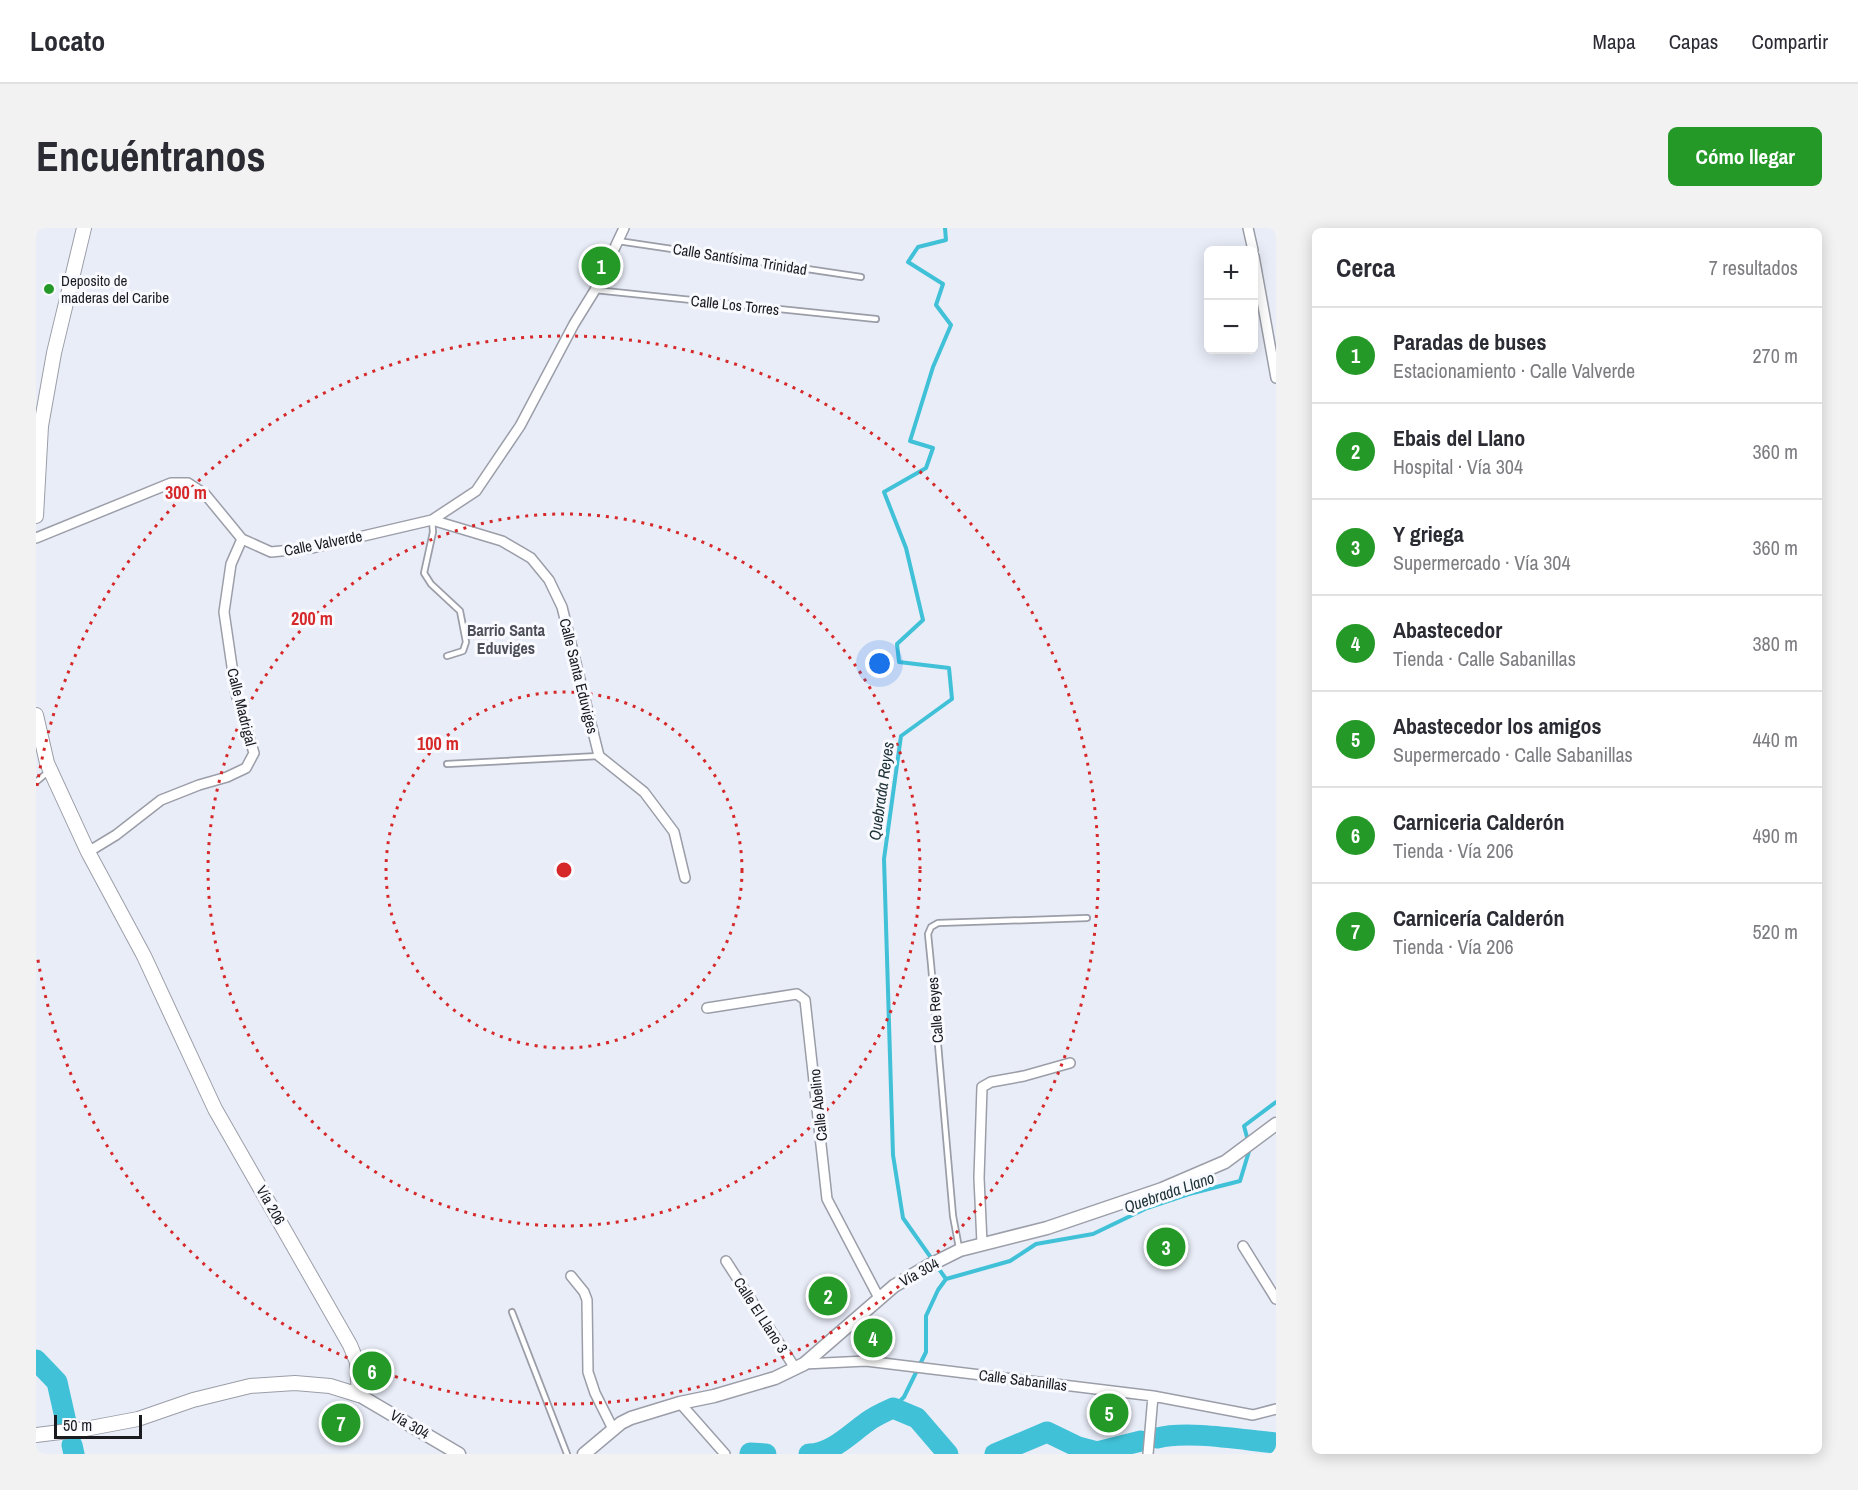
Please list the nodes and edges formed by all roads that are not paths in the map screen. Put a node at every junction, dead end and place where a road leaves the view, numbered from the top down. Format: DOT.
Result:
graph roads {
  1 [pos="84,228"];
  2 [pos="624,228"];
  3 [pos="1248,228"];
  4 [pos="618,240"];
  5 [pos="1251,246"];
  6 [pos="1258,276"];
  7 [pos="861,277"];
  8 [pos="594,290"];
  9 [pos="876,319"];
  10 [pos="1275,363"];
  11 [pos="1276,378"];
  12 [pos="36,516"];
  13 [pos="432,520"];
  14 [pos="36,538"];
  15 [pos="242,539"];
  16 [pos="447,656"];
  17 [pos="36,715"];
  18 [pos="599,756"];
  19 [pos="447,764"];
  20 [pos="50,770"];
  21 [pos="36,782"];
  22 [pos="88,852"];
  23 [pos="685,878"];
  24 [pos="1087,918"];
  25 [pos="707,1008"];
  26 [pos="1070,1063"];
  27 [pos="1276,1124"];
  28 [pos="982,1243"];
  29 [pos="1243,1246"];
  30 [pos="960,1250"];
  31 [pos="726,1261"];
  32 [pos="571,1276"];
  33 [pos="879,1298"];
  34 [pos="1276,1299"];
  35 [pos="512,1312"];
  36 [pos="800,1366"];
  37 [pos="359,1395"];
  38 [pos="1153,1396"];
  39 [pos="680,1403"];
  40 [pos="1276,1408"];
  41 [pos="614,1429"];
  42 [pos="36,1435"];
  43 [pos="459,1454"];
  44 [pos="567,1454"];
  45 [pos="585,1454"];
  46 [pos="725,1454"];
  47 [pos="1149,1454"];
  1 -- 12 [label="main road"];
  2 -- 4 [label="street, Calle Valverde"];
  3 -- 5 [label="street"];
  4 -- 7 [label="lane, Calle Santísima Trinidad"];
  4 -- 8 [label="street, Calle Valverde"];
  6 -- 10 [label="street"];
  8 -- 9 [label="lane, Calle Los Torres"];
  8 -- 13 [label="street, Calle Valverde"];
  10 -- 11 [label="street"];
  13 -- 15 [label="street, Calle Valverde"];
  13 -- 16 [label="lane"];
  13 -- 18 [label="street, Calle Santa Eduviges"];
  14 -- 15 [label="street, Calle Valverde"];
  15 -- 22 [label="street, Calle Madrigal"];
  17 -- 20 [label="main road, Vía 206"];
  18 -- 19 [label="lane"];
  18 -- 23 [label="street"];
  20 -- 21 [label="lane"];
  20 -- 22 [label="main road, Vía 206"];
  22 -- 37 [label="main road, Vía 206"];
  24 -- 30 [label="lane, Calle Reyes"];
  25 -- 33 [label="street, Calle Abelino"];
  26 -- 28 [label="street"];
  27 -- 28 [label="street, Vía 304"];
  28 -- 30 [label="street, Vía 304"];
  29 -- 34 [label="street"];
  30 -- 33 [label="street, Vía 304"];
  31 -- 36 [label="street, Calle El Llano 3"];
  32 -- 41 [label="street"];
  33 -- 36 [label="street, Vía 304"];
  35 -- 44 [label="lane"];
  36 -- 38 [label="street, Calle Sabanillas"];
  36 -- 39 [label="street, Vía 304"];
  37 -- 42 [label="main road"];
  37 -- 43 [label="street, Vía 304"];
  38 -- 40 [label="street, Calle Sabanillas"];
  38 -- 47 [label="street"];
  39 -- 41 [label="street, Vía 304"];
  39 -- 46 [label="street"];
  41 -- 45 [label="street, Vía 304"];
}
